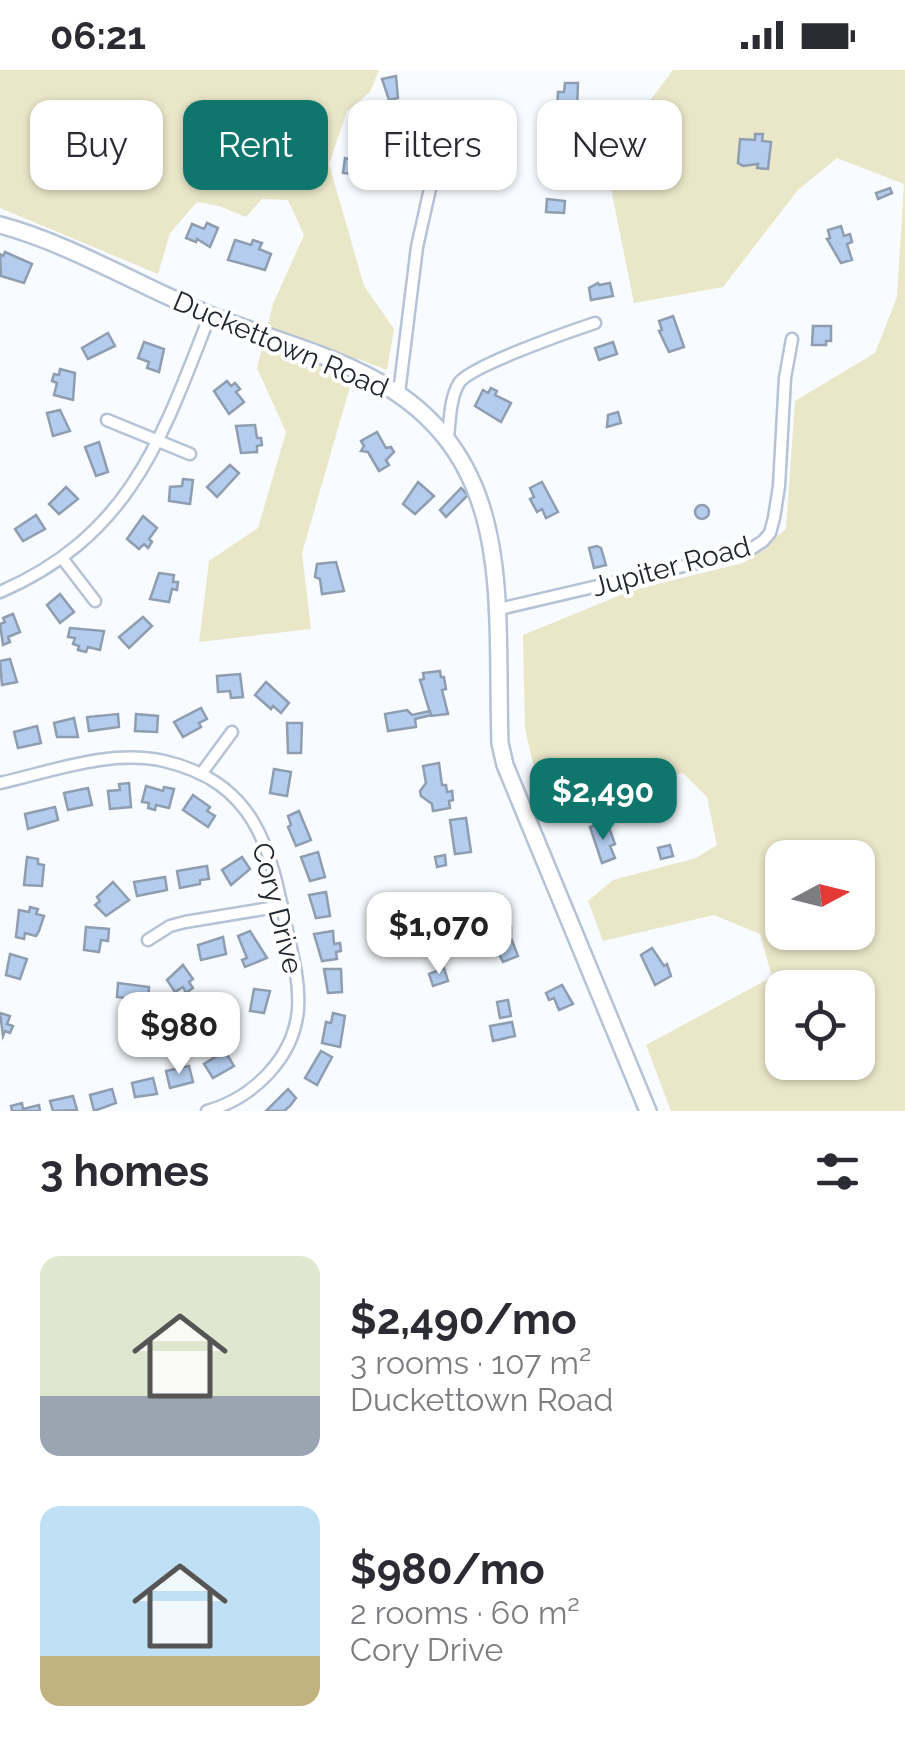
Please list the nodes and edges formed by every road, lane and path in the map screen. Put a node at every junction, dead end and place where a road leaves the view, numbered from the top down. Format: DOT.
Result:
graph roads {
  1 [pos="430,190"];
  2 [pos="0,224"];
  3 [pos="210,315"];
  4 [pos="595,323"];
  5 [pos="792,339"];
  6 [pos="398,393"];
  7 [pos="106,420"];
  8 [pos="448,437"];
  9 [pos="160,442"];
  10 [pos="190,454"];
  11 [pos="62,558"];
  12 [pos="0,592"];
  13 [pos="95,601"];
  14 [pos="496,610"];
  15 [pos="232,732"];
  16 [pos="201,774"];
  17 [pos="0,784"];
  18 [pos="282,906"];
  19 [pos="148,940"];
  20 [pos="208,1111"];
  21 [pos="648,1111"];
  1 -- 6 [label="street"];
  2 -- 3 [label="street, Duckettown Road"];
  3 -- 6 [label="street, Duckettown Road"];
  3 -- 9 [label="street"];
  4 -- 8 [label="street"];
  5 -- 14 [label="street, Jupiter Road"];
  6 -- 8 [label="street, Duckettown Road"];
  7 -- 9 [label="street"];
  8 -- 14 [label="street, Duckettown Road"];
  9 -- 10 [label="street"];
  9 -- 11 [label="street"];
  11 -- 12 [label="street"];
  11 -- 13 [label="street"];
  14 -- 21 [label="street, Duckettown Road"];
  15 -- 16 [label="street"];
  16 -- 17 [label="street, Cory Drive"];
  16 -- 18 [label="street, Cory Drive"];
  18 -- 19 [label="street"];
  18 -- 20 [label="street, Cory Drive"];
}
